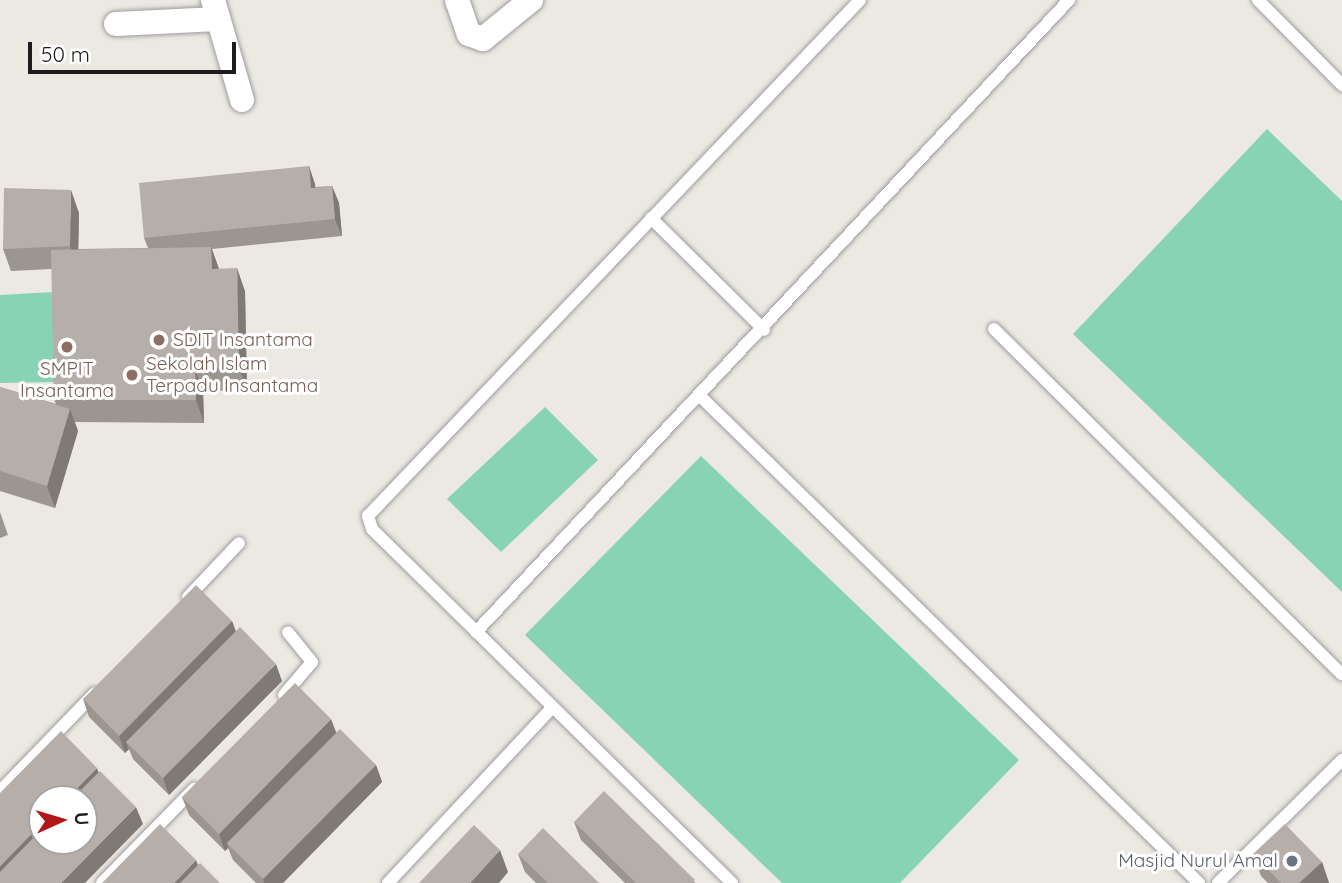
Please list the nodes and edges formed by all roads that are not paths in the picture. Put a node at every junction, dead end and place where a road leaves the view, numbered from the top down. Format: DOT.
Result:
graph roads {
  1 [pos="457,0"];
  2 [pos="531,0"];
  3 [pos="860,0"];
  4 [pos="1069,0"];
  5 [pos="1258,0"];
  6 [pos="216,9"];
  7 [pos="116,24"];
  8 [pos="1342,85"];
  9 [pos="242,100"];
  10 [pos="651,218"];
  11 [pos="994,329"];
  12 [pos="764,330"];
  13 [pos="701,397"];
  14 [pos="239,543"];
  15 [pos="173,612"];
  16 [pos="288,632"];
  17 [pos="476,632"];
  18 [pos="1342,674"];
  19 [pos="108,680"];
  20 [pos="273,707"];
  21 [pos="552,708"];
  22 [pos="1342,760"];
  23 [pos="205,778"];
  24 [pos="0,791"];
  25 [pos="102,883"];
  26 [pos="388,883"];
  27 [pos="732,883"];
  28 [pos="1199,883"];
  29 [pos="1218,883"];
  1 -- 2 [label="street"];
  3 -- 10 [label="lane"];
  4 -- 12 [label="lane"];
  5 -- 8 [label="lane"];
  6 -- 7 [label="street"];
  6 -- 9 [label="street"];
  10 -- 12 [label="lane"];
  10 -- 17 [label="lane"];
  11 -- 18 [label="lane"];
  12 -- 13 [label="lane"];
  13 -- 17 [label="lane"];
  13 -- 28 [label="lane"];
  14 -- 15 [label="lane"];
  16 -- 20 [label="lane"];
  17 -- 21 [label="lane"];
  19 -- 24 [label="lane"];
  21 -- 26 [label="lane"];
  21 -- 27 [label="lane"];
  22 -- 29 [label="lane"];
  23 -- 25 [label="lane"];
}
